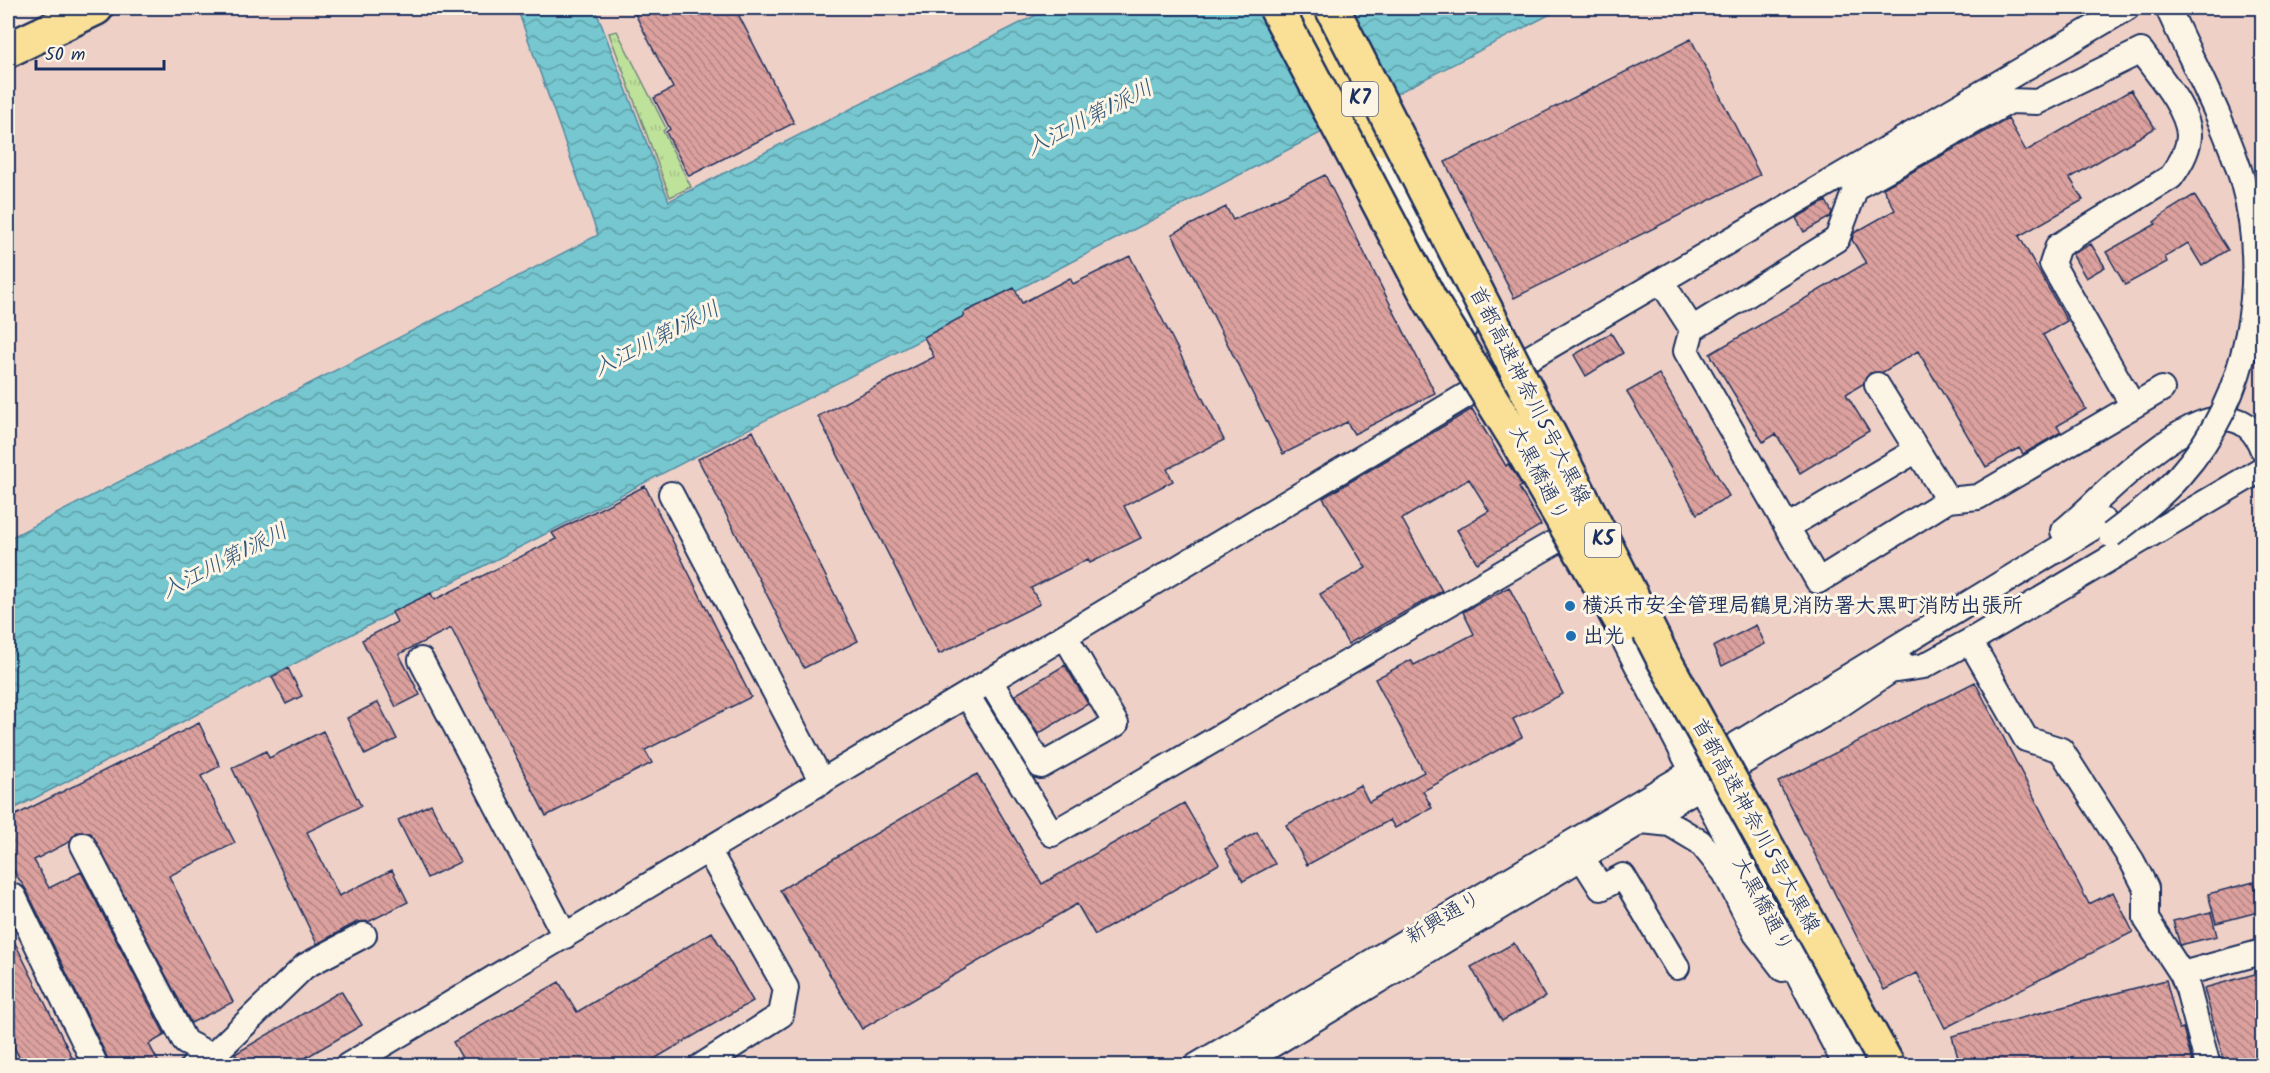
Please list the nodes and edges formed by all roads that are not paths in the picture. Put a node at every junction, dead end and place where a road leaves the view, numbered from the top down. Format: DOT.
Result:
graph roads {
  1 [pos="51,8"];
  2 [pos="96,8"];
  3 [pos="1276,8"];
  4 [pos="1300,8"];
  5 [pos="1308,8"];
  6 [pos="1320,8"];
  7 [pos="1330,8"];
  8 [pos="2127,8"];
  9 [pos="2156,8"];
  10 [pos="2168,8"];
  11 [pos="8,30"];
  12 [pos="8,50"];
  13 [pos="1412,190"];
  14 [pos="1661,281"];
  15 [pos="1692,329"];
  16 [pos="1515,367"];
  17 [pos="1490,381"];
  18 [pos="1877,385"];
  19 [pos="2162,389"];
  20 [pos="2133,406"];
  21 [pos="2262,448"];
  22 [pos="1917,450"];
  23 [pos="2262,469"];
  24 [pos="671,494"];
  25 [pos="1948,500"];
  26 [pos="1787,527"];
  27 [pos="2108,528"];
  28 [pos="1569,534"];
  29 [pos="1065,636"];
  30 [pos="1970,641"];
  31 [pos="421,660"];
  32 [pos="1890,671"];
  33 [pos="1849,677"];
  34 [pos="990,681"];
  35 [pos="967,695"];
  36 [pos="1705,772"];
  37 [pos="822,782"];
  38 [pos="1642,821"];
  39 [pos="83,845"];
  40 [pos="708,850"];
  41 [pos="1582,858"];
  42 [pos="14,897"];
  43 [pos="364,935"];
  44 [pos="566,936"];
  45 [pos="2262,952"];
  46 [pos="1677,967"];
  47 [pos="2182,974"];
  48 [pos="1824,1023"];
  49 [pos="208,1062"];
  50 [pos="96,1065"];
  51 [pos="347,1065"];
  52 [pos="700,1065"];
  53 [pos="1196,1065"];
  54 [pos="1237,1065"];
  55 [pos="1846,1065"];
  56 [pos="1864,1065"];
  57 [pos="1878,1065"];
  58 [pos="1888,1065"];
  59 [pos="2208,1065"];
  1 -- 11 [label="highway"];
  2 -- 12 [label="highway"];
  3 -- 36 [label="highway, bridge"];
  4 -- 17 [label="street, 大黒橋通り"];
  5 -- 13 [label="highway, K7"];
  6 -- 13 [label="highway, K5"];
  7 -- 16 [label="street, 大黒橋通り, bridge"];
  7 -- 58 [label="highway, 首都高速神奈川5号大黒線 / K5, bridge"];
  8 -- 14 [label="street"];
  9 -- 27 [label="street"];
  10 -- 27 [label="street, bridge"];
  13 -- 36 [label="highway, 首都高速神奈川5号大黒線 / K5"];
  14 -- 15 [label="street"];
  14 -- 16 [label="street"];
  15 -- 20 [label="street"];
  15 -- 26 [label="street"];
  16 -- 17 [label="street"];
  16 -- 36 [label="street, 大黒橋通り"];
  17 -- 28 [label="street, 大黒橋通り"];
  17 -- 29 [label="street"];
  18 -- 22 [label="street"];
  19 -- 20 [label="street"];
  20 -- 25 [label="street"];
  21 -- 33 [label="street"];
  22 -- 25 [label="street"];
  22 -- 26 [label="street"];
  23 -- 30 [label="street"];
  24 -- 37 [label="street"];
  25 -- 26 [label="street"];
  27 -- 32 [label="street"];
  27 -- 33 [label="street"];
  28 -- 35 [label="street"];
  28 -- 36 [label="street, 大黒橋通り"];
  29 -- 34 [label="street"];
  29 -- 34 [label="street"];
  30 -- 32 [label="street"];
  30 -- 47 [label="street"];
  31 -- 44 [label="street"];
  32 -- 36 [label="street"];
  33 -- 36 [label="street"];
  34 -- 35 [label="street"];
  35 -- 37 [label="street"];
  36 -- 38 [label="street, 新興通り"];
  36 -- 48 [label="street, 大黒橋通り"];
  36 -- 53 [label="street, 新興通り"];
  36 -- 56 [label="street, 大黒橋通り"];
  36 -- 57 [label="highway, 首都高速神奈川5号大黒線 / K5"];
  37 -- 40 [label="street"];
  38 -- 41 [label="street, 新興通り"];
  38 -- 48 [label="street"];
  39 -- 49 [label="street"];
  40 -- 44 [label="street"];
  40 -- 52 [label="street"];
  41 -- 46 [label="street"];
  41 -- 54 [label="street, 新興通り"];
  42 -- 50 [label="street"];
  43 -- 49 [label="street"];
  44 -- 51 [label="street"];
  45 -- 47 [label="street"];
  47 -- 59 [label="street"];
  48 -- 55 [label="street, 大黒橋通り"];
}
